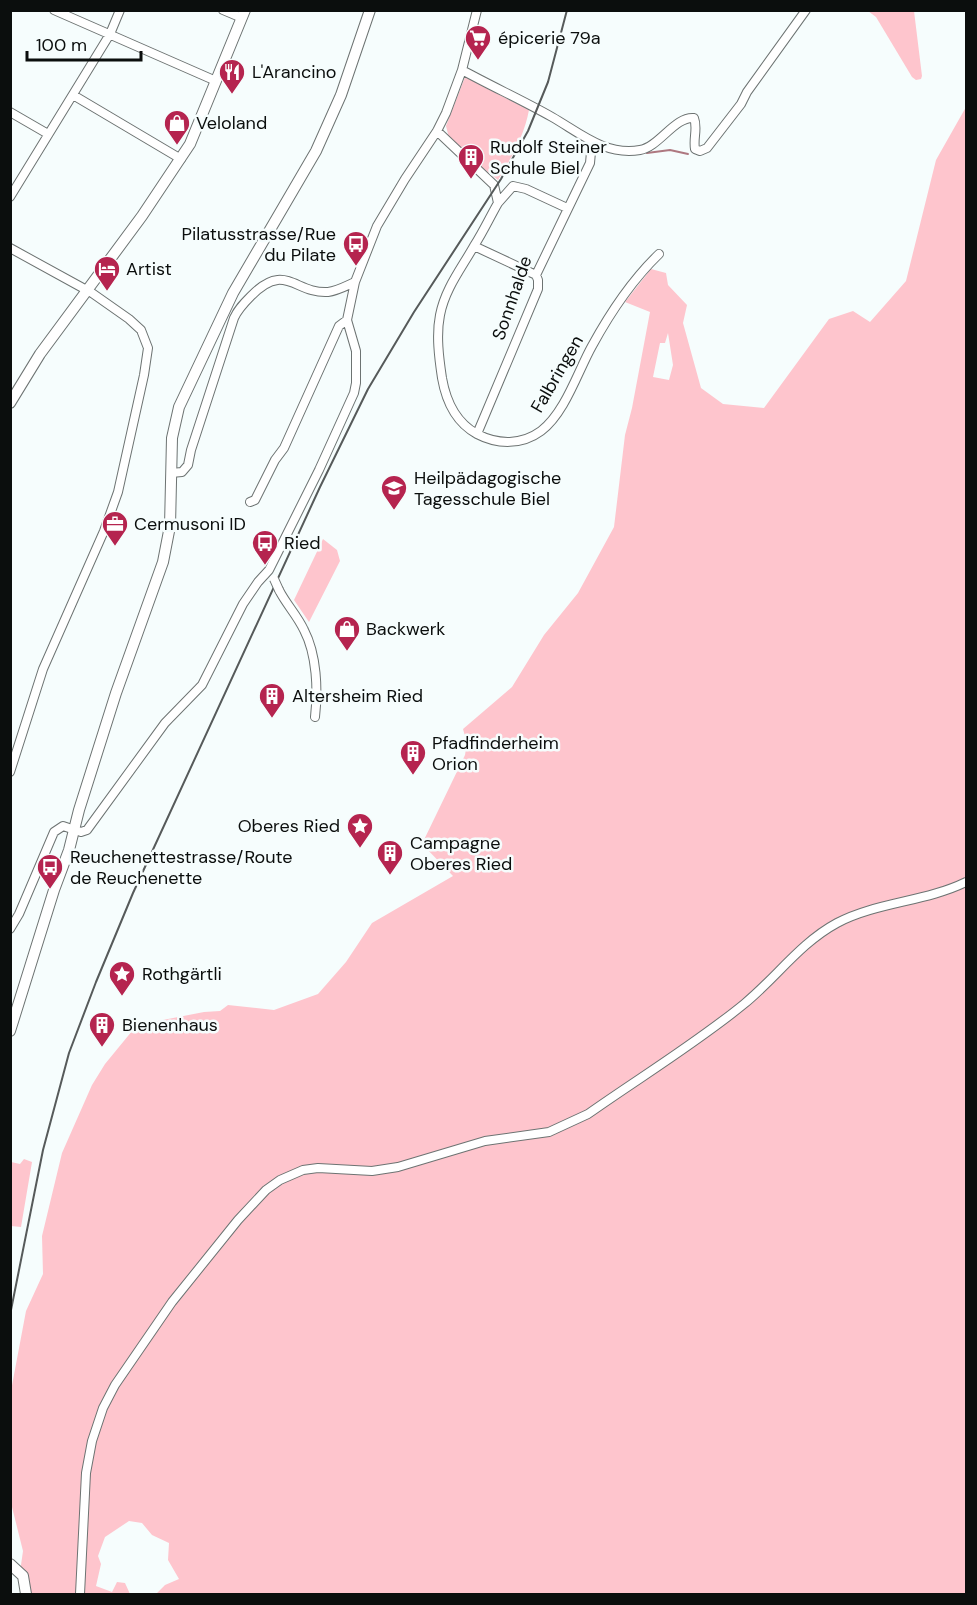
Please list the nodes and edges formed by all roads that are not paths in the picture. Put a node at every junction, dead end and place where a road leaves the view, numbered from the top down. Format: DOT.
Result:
graph roads {
  1 [pos="54,10"];
  2 [pos="120,10"];
  3 [pos="223,10"];
  4 [pos="370,10"];
  5 [pos="477,10"];
  6 [pos="806,10"];
  7 [pos="243,14"];
  8 [pos="110,34"];
  9 [pos="462,69"];
  10 [pos="216,81"];
  11 [pos="73,95"];
  12 [pos="10,112"];
  13 [pos="437,131"];
  14 [pos="48,134"];
  15 [pos="591,152"];
  16 [pos="181,159"];
  17 [pos="494,185"];
  18 [pos="513,186"];
  19 [pos="10,196"];
  20 [pos="498,203"];
  21 [pos="567,208"];
  22 [pos="474,246"];
  23 [pos="10,248"];
  24 [pos="658,254"];
  25 [pos="536,275"];
  26 [pos="355,282"];
  27 [pos="87,291"];
  28 [pos="347,320"];
  29 [pos="10,403"];
  30 [pos="477,434"];
  31 [pos="171,473"];
  32 [pos="250,502"];
  33 [pos="269,570"];
  34 [pos="315,717"];
  35 [pos="10,772"];
  36 [pos="74,831"];
  37 [pos="966,882"];
  38 [pos="10,929"];
  39 [pos="10,1031"];
  40 [pos="10,1564"];
  41 [pos="26,1594"];
  42 [pos="80,1594"];
  1 -- 8 [label="street"];
  2 -- 8 [label="street"];
  3 -- 7 [label="street"];
  4 -- 31 [label="main road"];
  5 -- 9 [label="street"];
  6 -- 9 [label="street"];
  7 -- 10 [label="main road"];
  8 -- 10 [label="street"];
  8 -- 11 [label="street"];
  9 -- 13 [label="street"];
  10 -- 16 [label="main road"];
  11 -- 14 [label="street"];
  11 -- 16 [label="street"];
  12 -- 14 [label="street"];
  13 -- 17 [label="street"];
  13 -- 26 [label="street"];
  14 -- 19 [label="street"];
  15 -- 21 [label="street, Sonnhalde"];
  16 -- 27 [label="main road"];
  17 -- 18 [label="street"];
  17 -- 20 [label="street"];
  18 -- 20 [label="street"];
  18 -- 21 [label="street"];
  20 -- 22 [label="street, Falbringen"];
  21 -- 25 [label="street, Sonnhalde"];
  22 -- 25 [label="street"];
  22 -- 30 [label="street, Falbringen"];
  23 -- 27 [label="street"];
  24 -- 30 [label="street, Falbringen"];
  25 -- 30 [label="street, Sonnhalde"];
  26 -- 28 [label="street"];
  26 -- 31 [label="street"];
  27 -- 29 [label="main road"];
  27 -- 35 [label="street"];
  28 -- 32 [label="street"];
  28 -- 33 [label="street"];
  31 -- 36 [label="main road"];
  33 -- 34 [label="street, bridge"];
  33 -- 36 [label="street"];
  36 -- 38 [label="street"];
  36 -- 39 [label="main road"];
  37 -- 42 [label="street"];
  40 -- 41 [label="main road"];
}
